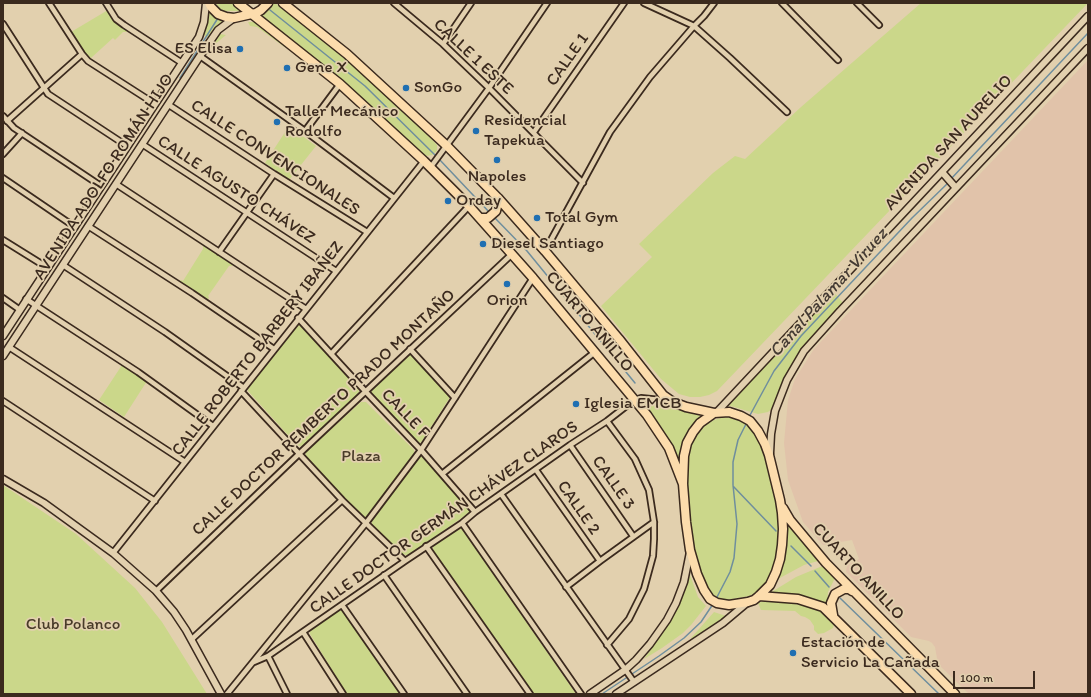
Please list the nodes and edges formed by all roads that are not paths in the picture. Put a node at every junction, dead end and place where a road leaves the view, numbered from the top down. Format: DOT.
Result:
graph roads {
  1 [pos="49,3"];
  2 [pos="106,3"];
  3 [pos="238,3"];
  4 [pos="268,3"];
  5 [pos="283,3"];
  6 [pos="289,3"];
  7 [pos="471,3"];
  8 [pos="547,3"];
  9 [pos="624,3"];
  10 [pos="644,3"];
  11 [pos="714,3"];
  12 [pos="782,3"];
  13 [pos="857,3"];
  14 [pos="397,4"];
  15 [pos="207,5"];
  16 [pos="294,12"];
  17 [pos="252,14"];
  18 [pos="1088,16"];
  19 [pos="234,18"];
  20 [pos="3,24"];
  21 [pos="879,25"];
  22 [pos="694,26"];
  23 [pos="443,44"];
  24 [pos="1088,48"];
  25 [pos="82,54"];
  26 [pos="200,56"];
  27 [pos="838,60"];
  28 [pos="182,63"];
  29 [pos="170,81"];
  30 [pos="340,84"];
  31 [pos="180,88"];
  32 [pos="489,88"];
  33 [pos="45,89"];
  34 [pos="155,104"];
  35 [pos="168,105"];
  36 [pos="787,112"];
  37 [pos="3,116"];
  38 [pos="7,121"];
  39 [pos="305,131"];
  40 [pos="534,132"];
  41 [pos="22,133"];
  42 [pos="142,144"];
  43 [pos="127,146"];
  44 [pos="447,146"];
  45 [pos="3,154"];
  46 [pos="424,161"];
  47 [pos="433,165"];
  48 [pos="274,174"];
  49 [pos="944,174"];
  50 [pos="3,178"];
  51 [pos="583,183"];
  52 [pos="116,184"];
  53 [pos="101,186"];
  54 [pos="955,186"];
  55 [pos="394,198"];
  56 [pos="498,198"];
  57 [pos="469,206"];
  58 [pos="507,209"];
  59 [pos="247,212"];
  60 [pos="495,214"];
  61 [pos="480,218"];
  62 [pos="88,226"];
  63 [pos="75,227"];
  64 [pos="490,230"];
  65 [pos="367,232"];
  66 [pos="3,240"];
  67 [pos="545,251"];
  68 [pos="219,252"];
  69 [pos="512,254"];
  70 [pos="63,265"];
  71 [pos="48,268"];
  72 [pos="336,271"];
  73 [pos="533,278"];
  74 [pos="3,298"];
  75 [pos="26,299"];
  76 [pos="37,306"];
  77 [pos="306,309"];
  78 [pos="20,310"];
  79 [pos="298,318"];
  80 [pos="3,336"];
  81 [pos="9,347"];
  82 [pos="274,349"];
  83 [pos="410,349"];
  84 [pos="595,352"];
  85 [pos="331,354"];
  86 [pos="3,356"];
  87 [pos="243,390"];
  88 [pos="366,392"];
  89 [pos="455,398"];
  90 [pos="634,400"];
  91 [pos="3,401"];
  92 [pos="673,402"];
  93 [pos="715,413"];
  94 [pos="607,421"];
  95 [pos="213,426"];
  96 [pos="570,445"];
  97 [pos="421,450"];
  98 [pos="300,453"];
  99 [pos="770,456"];
  100 [pos="185,462"];
  101 [pos="536,470"];
  102 [pos="442,474"];
  103 [pos="3,479"];
  104 [pos="683,484"];
  105 [pos="501,494"];
  106 [pos="342,500"];
  107 [pos="780,500"];
  108 [pos="155,501"];
  109 [pos="475,512"];
  110 [pos="654,522"];
  111 [pos="366,523"];
  112 [pos="462,523"];
  113 [pos="633,536"];
  114 [pos="426,546"];
  115 [pos="690,550"];
  116 [pos="113,553"];
  117 [pos="405,560"];
  118 [pos="600,560"];
  119 [pos="384,576"];
  120 [pos="566,587"];
  121 [pos="156,591"];
  122 [pos="854,592"];
  123 [pos="759,596"];
  124 [pos="748,602"];
  125 [pos="342,605"];
  126 [pos="833,615"];
  127 [pos="303,632"];
  128 [pos="192,639"];
  129 [pos="608,645"];
  130 [pos="268,656"];
  131 [pos="254,662"];
  132 [pos="626,671"];
  133 [pos="633,681"];
  134 [pos="221,694"];
  135 [pos="227,694"];
  136 [pos="287,694"];
  137 [pos="343,694"];
  138 [pos="404,694"];
  139 [pos="467,694"];
  140 [pos="530,694"];
  141 [pos="581,694"];
  142 [pos="590,694"];
  143 [pos="616,694"];
  144 [pos="912,694"];
  145 [pos="955,694"];
  1 -- 25 [label="street"];
  2 -- 28 [label="street"];
  3 -- 17 [label="highway, CUARTO ANILLO"];
  4 -- 17 [label="highway"];
  5 -- 16 [label="highway, CUARTO ANILLO"];
  6 -- 16 [label="highway"];
  7 -- 23 [label="street"];
  8 -- 32 [label="street"];
  9 -- 40 [label="street, CALLE 1"];
  10 -- 22 [label="street"];
  11 -- 22 [label="street"];
  12 -- 27 [label="street"];
  13 -- 21 [label="street"];
  14 -- 23 [label="street, CALLE 1 ESTE"];
  15 -- 19 [label="highway"];
  15 -- 28 [label="main road, AVENIDA ADOLFO ROMÁN HIJO"];
  16 -- 44 [label="highway, CUARTO ANILLO"];
  17 -- 19 [label="highway"];
  17 -- 30 [label="highway, CUARTO ANILLO"];
  18 -- 49 [label="main road, AVENIDA SAN AURELIO"];
  19 -- 26 [label="main road, AVENIDA ADOLFO ROMÁN HIJO"];
  20 -- 33 [label="street"];
  22 -- 36 [label="street"];
  22 -- 51 [label="street"];
  23 -- 32 [label="street, CALLE 1 ESTE"];
  24 -- 54 [label="main road, AVENIDA SAN AURELIO"];
  25 -- 33 [label="street"];
  25 -- 34 [label="street"];
  26 -- 31 [label="main road, AVENIDA ADOLFO ROMÁN HIJO"];
  26 -- 39 [label="street"];
  28 -- 29 [label="main road, AVENIDA ADOLFO ROMÁN HIJO"];
  29 -- 31 [label="main road"];
  29 -- 34 [label="main road, AVENIDA ADOLFO ROMÁN HIJO"];
  30 -- 39 [label="street"];
  30 -- 46 [label="highway, CUARTO ANILLO"];
  31 -- 35 [label="main road, AVENIDA ADOLFO ROMÁN HIJO"];
  32 -- 40 [label="street, CALLE 1 ESTE"];
  32 -- 44 [label="street"];
  33 -- 38 [label="street"];
  33 -- 43 [label="street"];
  34 -- 43 [label="main road, AVENIDA ADOLFO ROMÁN HIJO"];
  35 -- 42 [label="main road, AVENIDA ADOLFO ROMÁN HIJO"];
  35 -- 48 [label="street, CALLE CONVENCIONALES"];
  37 -- 38 [label="street"];
  38 -- 41 [label="street"];
  39 -- 55 [label="street"];
  40 -- 51 [label="street, CALLE 1 ESTE"];
  41 -- 45 [label="street"];
  41 -- 53 [label="street"];
  42 -- 52 [label="main road, AVENIDA ADOLFO ROMÁN HIJO"];
  42 -- 59 [label="street, CALLE AGUSTO CHÁVEZ"];
  43 -- 53 [label="main road, AVENIDA ADOLFO ROMÁN HIJO"];
  44 -- 47 [label="street"];
  44 -- 56 [label="highway, CUARTO ANILLO"];
  46 -- 47 [label="highway, CUARTO ANILLO"];
  46 -- 55 [label="street, CALLE ROBERTO BARBERY IBAÑEZ"];
  47 -- 57 [label="highway, CUARTO ANILLO"];
  48 -- 59 [label="street"];
  48 -- 65 [label="street, CALLE CONVENCIONALES"];
  49 -- 54 [label="main road"];
  49 -- 93 [label="main road, AVENIDA SAN AURELIO"];
  50 -- 63 [label="street"];
  51 -- 67 [label="street"];
  52 -- 62 [label="main road, AVENIDA ADOLFO ROMÁN HIJO"];
  52 -- 68 [label="street"];
  53 -- 63 [label="main road, AVENIDA ADOLFO ROMÁN HIJO"];
  54 -- 99 [label="main road, AVENIDA SAN AURELIO"];
  55 -- 65 [label="street, CALLE ROBERTO BARBERY IBAÑEZ"];
  56 -- 58 [label="highway, CUARTO ANILLO"];
  56 -- 60 [label="highway"];
  57 -- 61 [label="highway, CUARTO ANILLO"];
  57 -- 85 [label="street"];
  58 -- 60 [label="highway"];
  58 -- 67 [label="highway, CUARTO ANILLO"];
  59 -- 68 [label="street"];
  59 -- 72 [label="street, CALLE AGUSTO CHÁVEZ"];
  60 -- 61 [label="highway"];
  60 -- 64 [label="highway"];
  61 -- 64 [label="highway, CUARTO ANILLO"];
  62 -- 70 [label="main road, AVENIDA ADOLFO ROMÁN HIJO"];
  62 -- 82 [label="street"];
  63 -- 71 [label="main road, AVENIDA ADOLFO ROMÁN HIJO"];
  64 -- 69 [label="highway, CUARTO ANILLO"];
  65 -- 72 [label="street, CALLE ROBERTO BARBERY IBAÑEZ"];
  66 -- 71 [label="street"];
  67 -- 92 [label="highway, CUARTO ANILLO"];
  68 -- 77 [label="street"];
  69 -- 73 [label="highway, CUARTO ANILLO"];
  69 -- 83 [label="street, CALLE DOCTOR REMBERTO PRADO MONTAÑO"];
  70 -- 76 [label="main road, AVENIDA ADOLFO ROMÁN HIJO"];
  70 -- 87 [label="street"];
  71 -- 75 [label="main road, AVENIDA ADOLFO ROMÁN HIJO"];
  72 -- 77 [label="street, CALLE ROBERTO BARBERY IBAÑEZ"];
  73 -- 84 [label="highway, CUARTO ANILLO"];
  73 -- 89 [label="street"];
  74 -- 78 [label="street"];
  75 -- 76 [label="street"];
  75 -- 78 [label="main road, AVENIDA ADOLFO ROMÁN HIJO"];
  76 -- 81 [label="main road, AVENIDA ADOLFO ROMÁN HIJO"];
  76 -- 95 [label="street"];
  77 -- 79 [label="street, CALLE ROBERTO BARBERY IBAÑEZ"];
  78 -- 80 [label="main road, AVENIDA ADOLFO ROMÁN HIJO"];
  79 -- 82 [label="street, CALLE ROBERTO BARBERY IBAÑEZ"];
  79 -- 85 [label="street, CALLE F"];
  81 -- 86 [label="main road, AVENIDA ADOLFO ROMÁN HIJO"];
  81 -- 100 [label="street"];
  82 -- 87 [label="street, CALLE ROBERTO BARBERY IBAÑEZ"];
  83 -- 88 [label="street, CALLE DOCTOR REMBERTO PRADO MONTAÑO"];
  83 -- 89 [label="street"];
  84 -- 90 [label="highway, CUARTO ANILLO"];
  84 -- 102 [label="street"];
  85 -- 88 [label="street, CALLE F"];
  87 -- 95 [label="street, CALLE ROBERTO BARBERY IBAÑEZ"];
  87 -- 98 [label="street"];
  88 -- 97 [label="street, CALLE F"];
  88 -- 98 [label="street, CALLE DOCTOR REMBERTO PRADO MONTAÑO"];
  89 -- 97 [label="street"];
  90 -- 92 [label="street"];
  90 -- 94 [label="street, CALLE DOCTOR GERMÁN CHÁVEZ CLAROS"];
  90 -- 104 [label="highway, CUARTO ANILLO"];
  91 -- 108 [label="street"];
  92 -- 93 [label="highway, CUARTO ANILLO"];
  93 -- 99 [label="highway, CUARTO ANILLO"];
  93 -- 104 [label="highway"];
  94 -- 96 [label="street, CALLE DOCTOR GERMÁN CHÁVEZ CLAROS"];
  94 -- 110 [label="street"];
  95 -- 100 [label="street, CALLE ROBERTO BARBERY IBAÑEZ"];
  96 -- 101 [label="street, CALLE DOCTOR GERMÁN CHÁVEZ CLAROS"];
  96 -- 113 [label="street, CALLE 3"];
  97 -- 102 [label="street, CALLE F"];
  97 -- 111 [label="street"];
  98 -- 106 [label="street"];
  98 -- 121 [label="street, CALLE DOCTOR REMBERTO PRADO MONTAÑO"];
  99 -- 107 [label="highway"];
  100 -- 108 [label="street, CALLE ROBERTO BARBERY IBAÑEZ"];
  101 -- 105 [label="street, CALLE DOCTOR GERMÁN CHÁVEZ CLAROS"];
  101 -- 118 [label="street, CALLE 2"];
  102 -- 109 [label="street, CALLE F"];
  103 -- 116 [label="main road"];
  104 -- 115 [label="highway"];
  105 -- 109 [label="street, CALLE DOCTOR GERMÁN CHÁVEZ CLAROS"];
  105 -- 120 [label="street"];
  106 -- 111 [label="street"];
  106 -- 128 [label="street"];
  107 -- 122 [label="highway, CUARTO ANILLO"];
  107 -- 123 [label="highway"];
  108 -- 116 [label="street, CALLE ROBERTO BARBERY IBAÑEZ"];
  109 -- 112 [label="street, CALLE DOCTOR GERMÁN CHÁVEZ CLAROS"];
  110 -- 113 [label="street"];
  110 -- 129 [label="street"];
  111 -- 117 [label="street"];
  111 -- 131 [label="street"];
  112 -- 114 [label="street, CALLE DOCTOR GERMÁN CHÁVEZ CLAROS"];
  112 -- 141 [label="street"];
  113 -- 118 [label="street"];
  114 -- 117 [label="street, CALLE DOCTOR GERMÁN CHÁVEZ CLAROS"];
  114 -- 140 [label="street"];
  115 -- 124 [label="highway"];
  115 -- 132 [label="main road"];
  116 -- 121 [label="main road"];
  117 -- 119 [label="street, CALLE DOCTOR GERMÁN CHÁVEZ CLAROS"];
  118 -- 120 [label="street"];
  119 -- 125 [label="street, CALLE DOCTOR GERMÁN CHÁVEZ CLAROS"];
  119 -- 139 [label="street"];
  120 -- 129 [label="street"];
  121 -- 128 [label="main road"];
  122 -- 126 [label="highway"];
  122 -- 145 [label="highway, CUARTO ANILLO"];
  123 -- 124 [label="highway"];
  123 -- 126 [label="highway"];
  124 -- 133 [label="main road"];
  125 -- 127 [label="street, CALLE DOCTOR GERMÁN CHÁVEZ CLAROS"];
  125 -- 138 [label="street"];
  126 -- 144 [label="highway"];
  127 -- 130 [label="street, CALLE DOCTOR GERMÁN CHÁVEZ CLAROS"];
  127 -- 137 [label="street"];
  128 -- 134 [label="main road"];
  129 -- 132 [label="street"];
  130 -- 131 [label="street, CALLE DOCTOR GERMÁN CHÁVEZ CLAROS"];
  130 -- 136 [label="street"];
  131 -- 135 [label="street"];
  132 -- 133 [label="street"];
  132 -- 142 [label="main road"];
  133 -- 143 [label="main road"];
}
